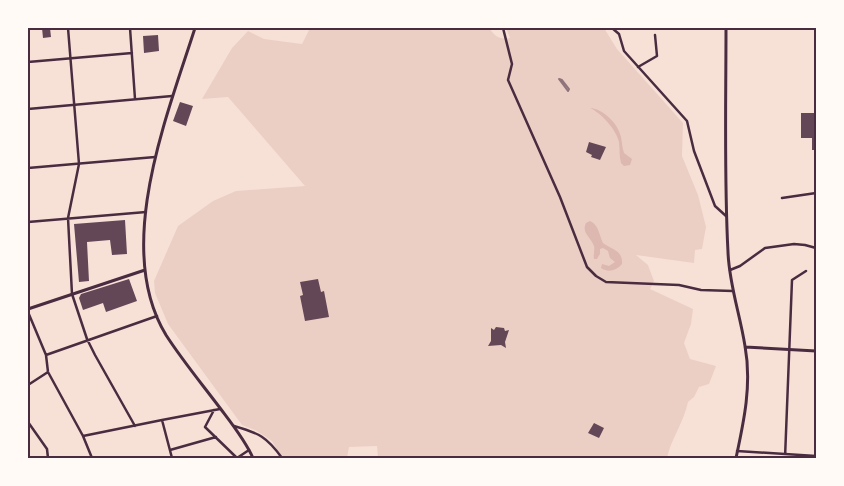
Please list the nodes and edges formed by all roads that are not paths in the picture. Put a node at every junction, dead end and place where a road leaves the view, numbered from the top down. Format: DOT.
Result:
graph roads {
  1 [pos="68,28"];
  2 [pos="130,28"];
  3 [pos="195,28"];
  4 [pos="503,28"];
  5 [pos="612,28"];
  6 [pos="726,28"];
  7 [pos="655,35"];
  8 [pos="132,53"];
  9 [pos="70,58"];
  10 [pos="28,62"];
  11 [pos="638,67"];
  12 [pos="174,96"];
  13 [pos="136,99"];
  14 [pos="73,105"];
  15 [pos="28,109"];
  16 [pos="155,157"];
  17 [pos="78,164"];
  18 [pos="28,168"];
  19 [pos="816,193"];
  20 [pos="782,198"];
  21 [pos="147,212"];
  22 [pos="727,217"];
  23 [pos="68,218"];
  24 [pos="28,222"];
  25 [pos="816,248"];
  26 [pos="145,270"];
  27 [pos="730,270"];
  28 [pos="806,271"];
  29 [pos="733,291"];
  30 [pos="72,294"];
  31 [pos="28,310"];
  32 [pos="156,316"];
  33 [pos="87,339"];
  34 [pos="745,347"];
  35 [pos="790,350"];
  36 [pos="816,351"];
  37 [pos="46,355"];
  38 [pos="48,372"];
  39 [pos="28,385"];
  40 [pos="220,408"];
  41 [pos="214,410"];
  42 [pos="162,420"];
  43 [pos="28,422"];
  44 [pos="134,426"];
  45 [pos="234,426"];
  46 [pos="83,436"];
  47 [pos="216,437"];
  48 [pos="170,450"];
  49 [pos="249,450"];
  50 [pos="737,451"];
  51 [pos="786,454"];
  52 [pos="816,456"];
  53 [pos="48,458"];
  54 [pos="92,458"];
  55 [pos="172,458"];
  56 [pos="253,458"];
  57 [pos="282,458"];
  58 [pos="736,458"];
  59 [pos="785,458"];
  1 -- 9 [label="street"];
  2 -- 8 [label="street"];
  3 -- 12 [label="street"];
  4 -- 29 [label="street"];
  5 -- 11 [label="street"];
  6 -- 22 [label="street"];
  7 -- 11 [label="street"];
  8 -- 9 [label="street"];
  8 -- 13 [label="street"];
  9 -- 10 [label="street"];
  9 -- 14 [label="street"];
  11 -- 22 [label="street"];
  12 -- 13 [label="street"];
  12 -- 16 [label="street"];
  13 -- 14 [label="street"];
  14 -- 15 [label="street"];
  14 -- 17 [label="street"];
  16 -- 17 [label="street"];
  16 -- 21 [label="street"];
  17 -- 18 [label="street"];
  17 -- 23 [label="street"];
  19 -- 20 [label="street"];
  21 -- 23 [label="street"];
  21 -- 26 [label="street"];
  22 -- 27 [label="street"];
  23 -- 24 [label="street"];
  23 -- 30 [label="street"];
  25 -- 27 [label="street"];
  26 -- 30 [label="street"];
  26 -- 32 [label="street"];
  27 -- 29 [label="street"];
  28 -- 35 [label="street"];
  29 -- 34 [label="street"];
  30 -- 31 [label="street"];
  30 -- 33 [label="street"];
  31 -- 37 [label="street"];
  32 -- 33 [label="street"];
  32 -- 40 [label="street"];
  33 -- 37 [label="street"];
  33 -- 44 [label="street"];
  34 -- 35 [label="street"];
  34 -- 50 [label="street"];
  35 -- 36 [label="street"];
  35 -- 51 [label="street"];
  37 -- 38 [label="street"];
  38 -- 39 [label="street"];
  38 -- 46 [label="street"];
  40 -- 41 [label="street"];
  40 -- 45 [label="street"];
  41 -- 42 [label="street"];
  41 -- 47 [label="street"];
  42 -- 44 [label="street"];
  42 -- 48 [label="street"];
  43 -- 53 [label="street"];
  44 -- 46 [label="street"];
  45 -- 49 [label="street"];
  45 -- 57 [label="street"];
  46 -- 54 [label="street"];
  47 -- 48 [label="street"];
  47 -- 49 [label="street"];
  48 -- 55 [label="street"];
  49 -- 56 [label="street"];
  50 -- 51 [label="street"];
  50 -- 58 [label="street"];
  51 -- 52 [label="street"];
  51 -- 59 [label="street"];
}
